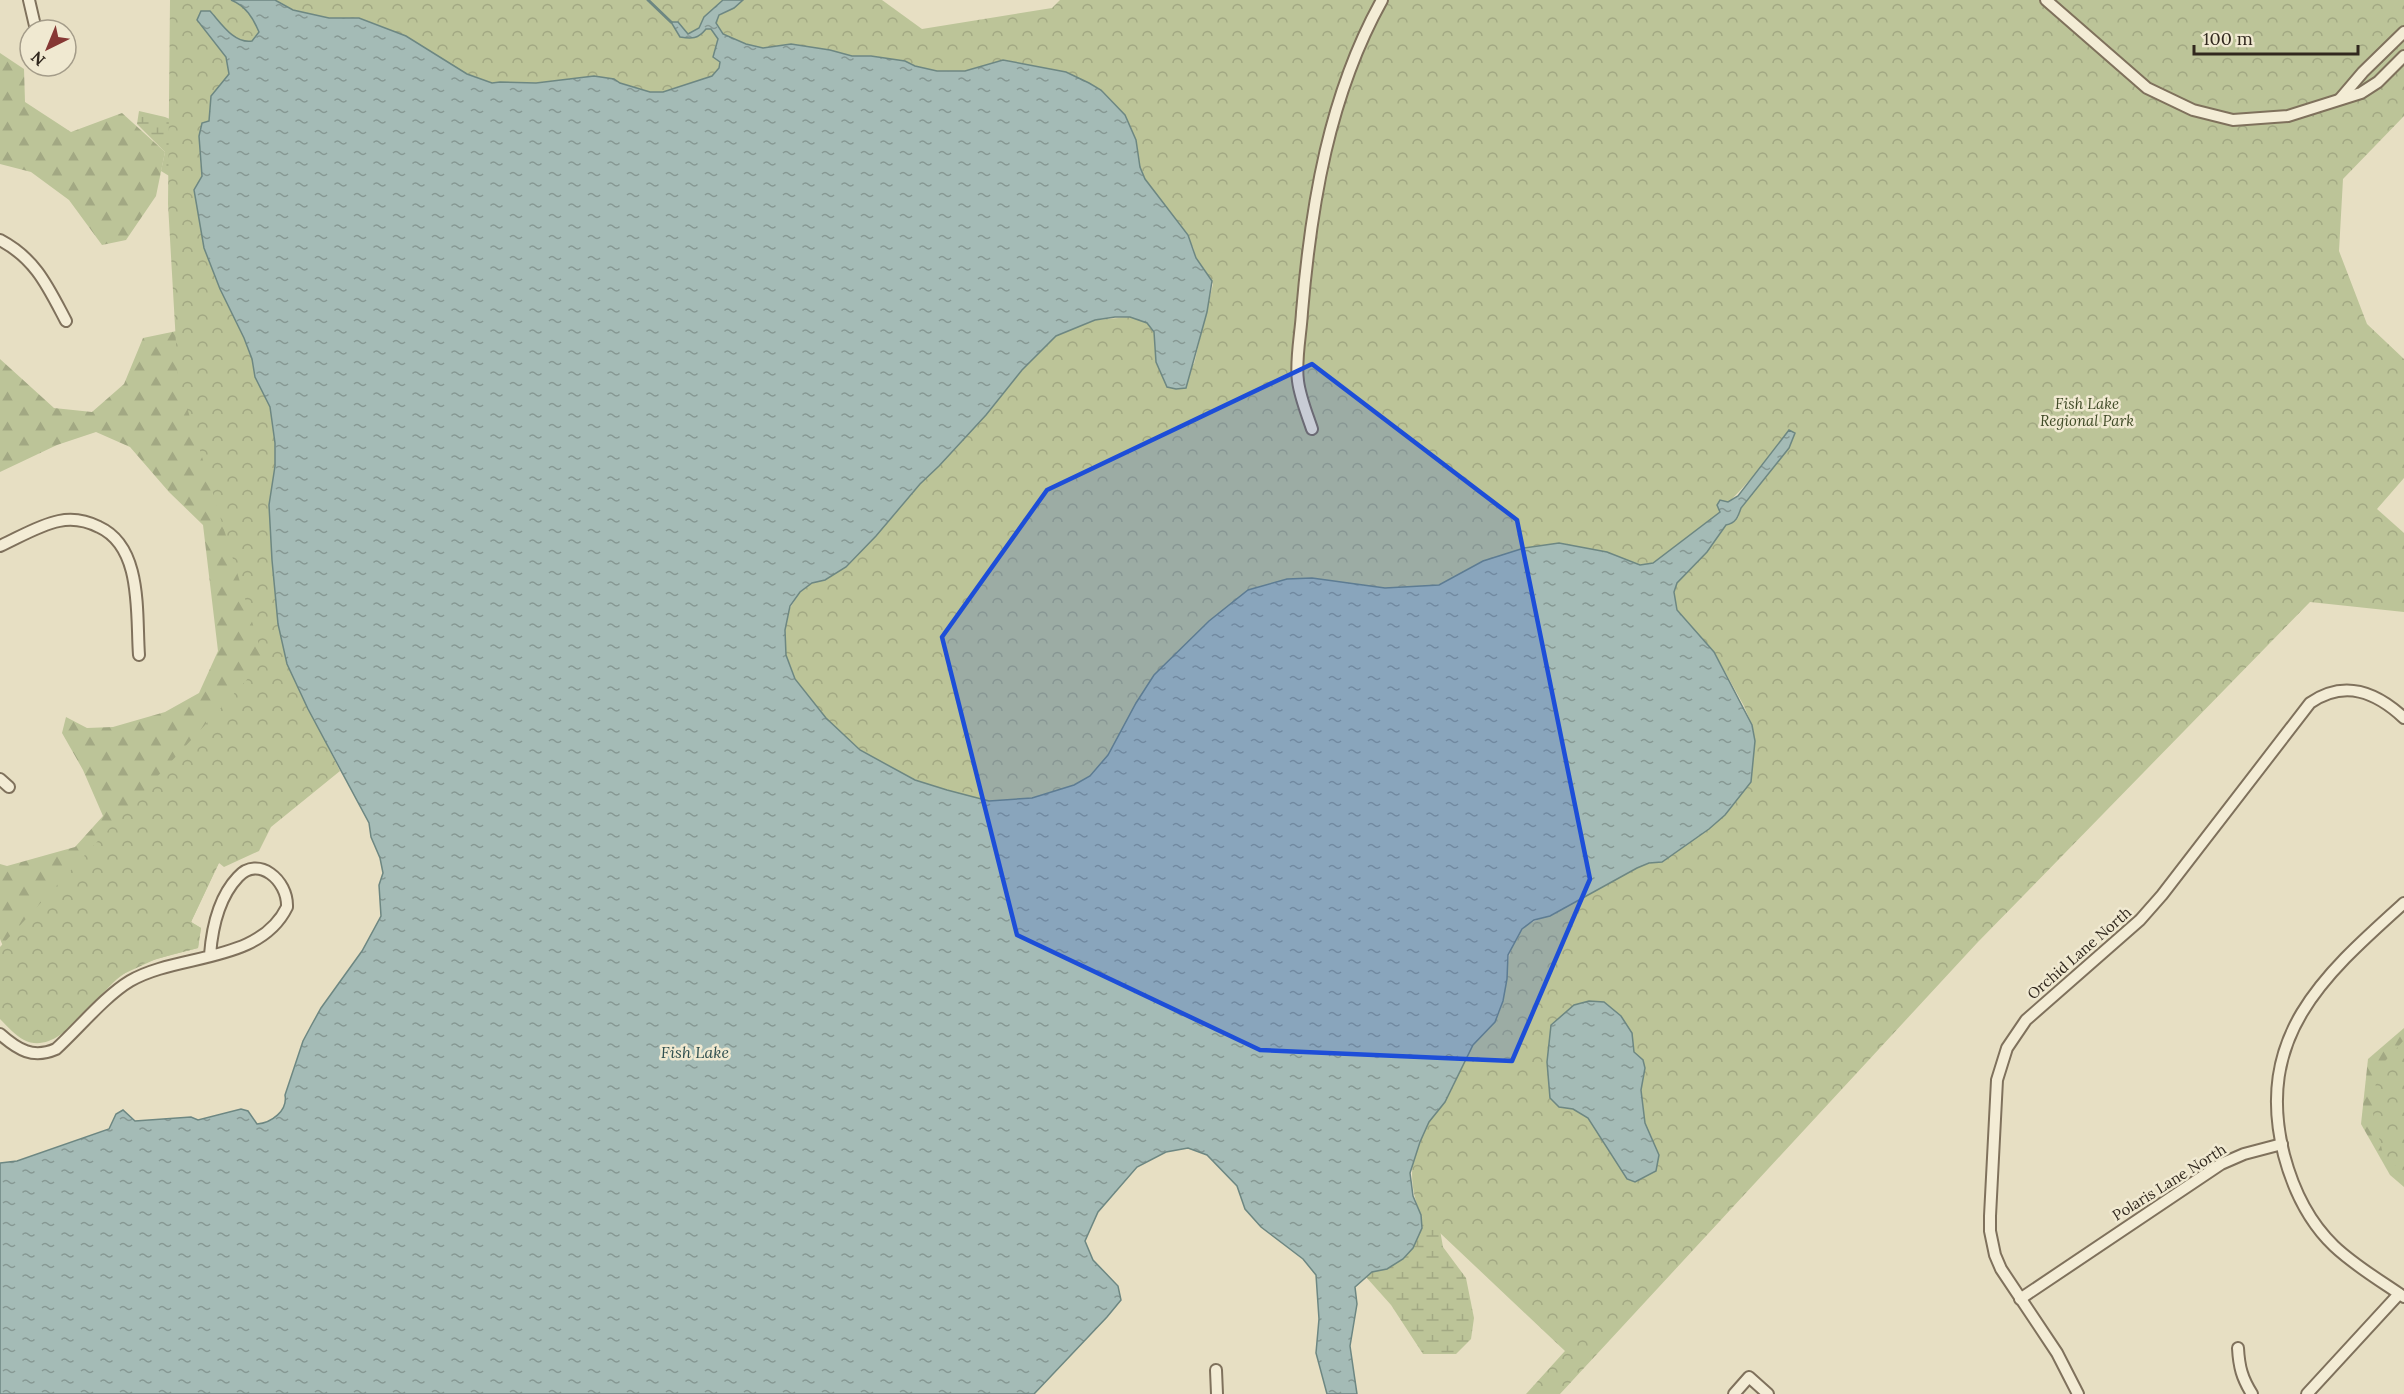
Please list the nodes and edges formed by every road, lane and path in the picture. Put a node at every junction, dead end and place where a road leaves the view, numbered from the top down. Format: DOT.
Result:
graph roads {
  1 [pos="29,0"];
  2 [pos="1382,0"];
  3 [pos="2046,0"];
  4 [pos="33,18"];
  5 [pos="2404,32"];
  6 [pos="2404,56"];
  7 [pos="2340,99"];
  8 [pos="0,240"];
  9 [pos="66,321"];
  10 [pos="1312,429"];
  11 [pos="0,546"];
  12 [pos="139,655"];
  13 [pos="2404,718"];
  14 [pos="0,779"];
  15 [pos="9,787"];
  16 [pos="2404,903"];
  17 [pos="210,955"];
  18 [pos="0,1034"];
  19 [pos="2282,1144"];
  20 [pos="2402,1296"];
  21 [pos="2020,1299"];
  22 [pos="2238,1348"];
  23 [pos="1216,1370"];
  24 [pos="1217,1394"];
  25 [pos="1734,1394"];
  26 [pos="1768,1394"];
  27 [pos="2078,1394"];
  28 [pos="2252,1394"];
  29 [pos="2307,1394"];
  1 -- 4 [label="street"];
  2 -- 10 [label="street"];
  3 -- 7 [label="street"];
  5 -- 7 [label="street"];
  6 -- 7 [label="street"];
  8 -- 9 [label="street"];
  11 -- 12 [label="street"];
  13 -- 21 [label="street, Orchid Lane North"];
  14 -- 15 [label="street"];
  16 -- 19 [label="street"];
  17 -- 17 [label="street"];
  17 -- 18 [label="street"];
  19 -- 20 [label="street"];
  19 -- 21 [label="street, Polaris Lane North"];
  20 -- 29 [label="street"];
  21 -- 27 [label="street, Orchid Lane North"];
  22 -- 28 [label="street"];
  23 -- 24 [label="street"];
  25 -- 26 [label="street"];
}
